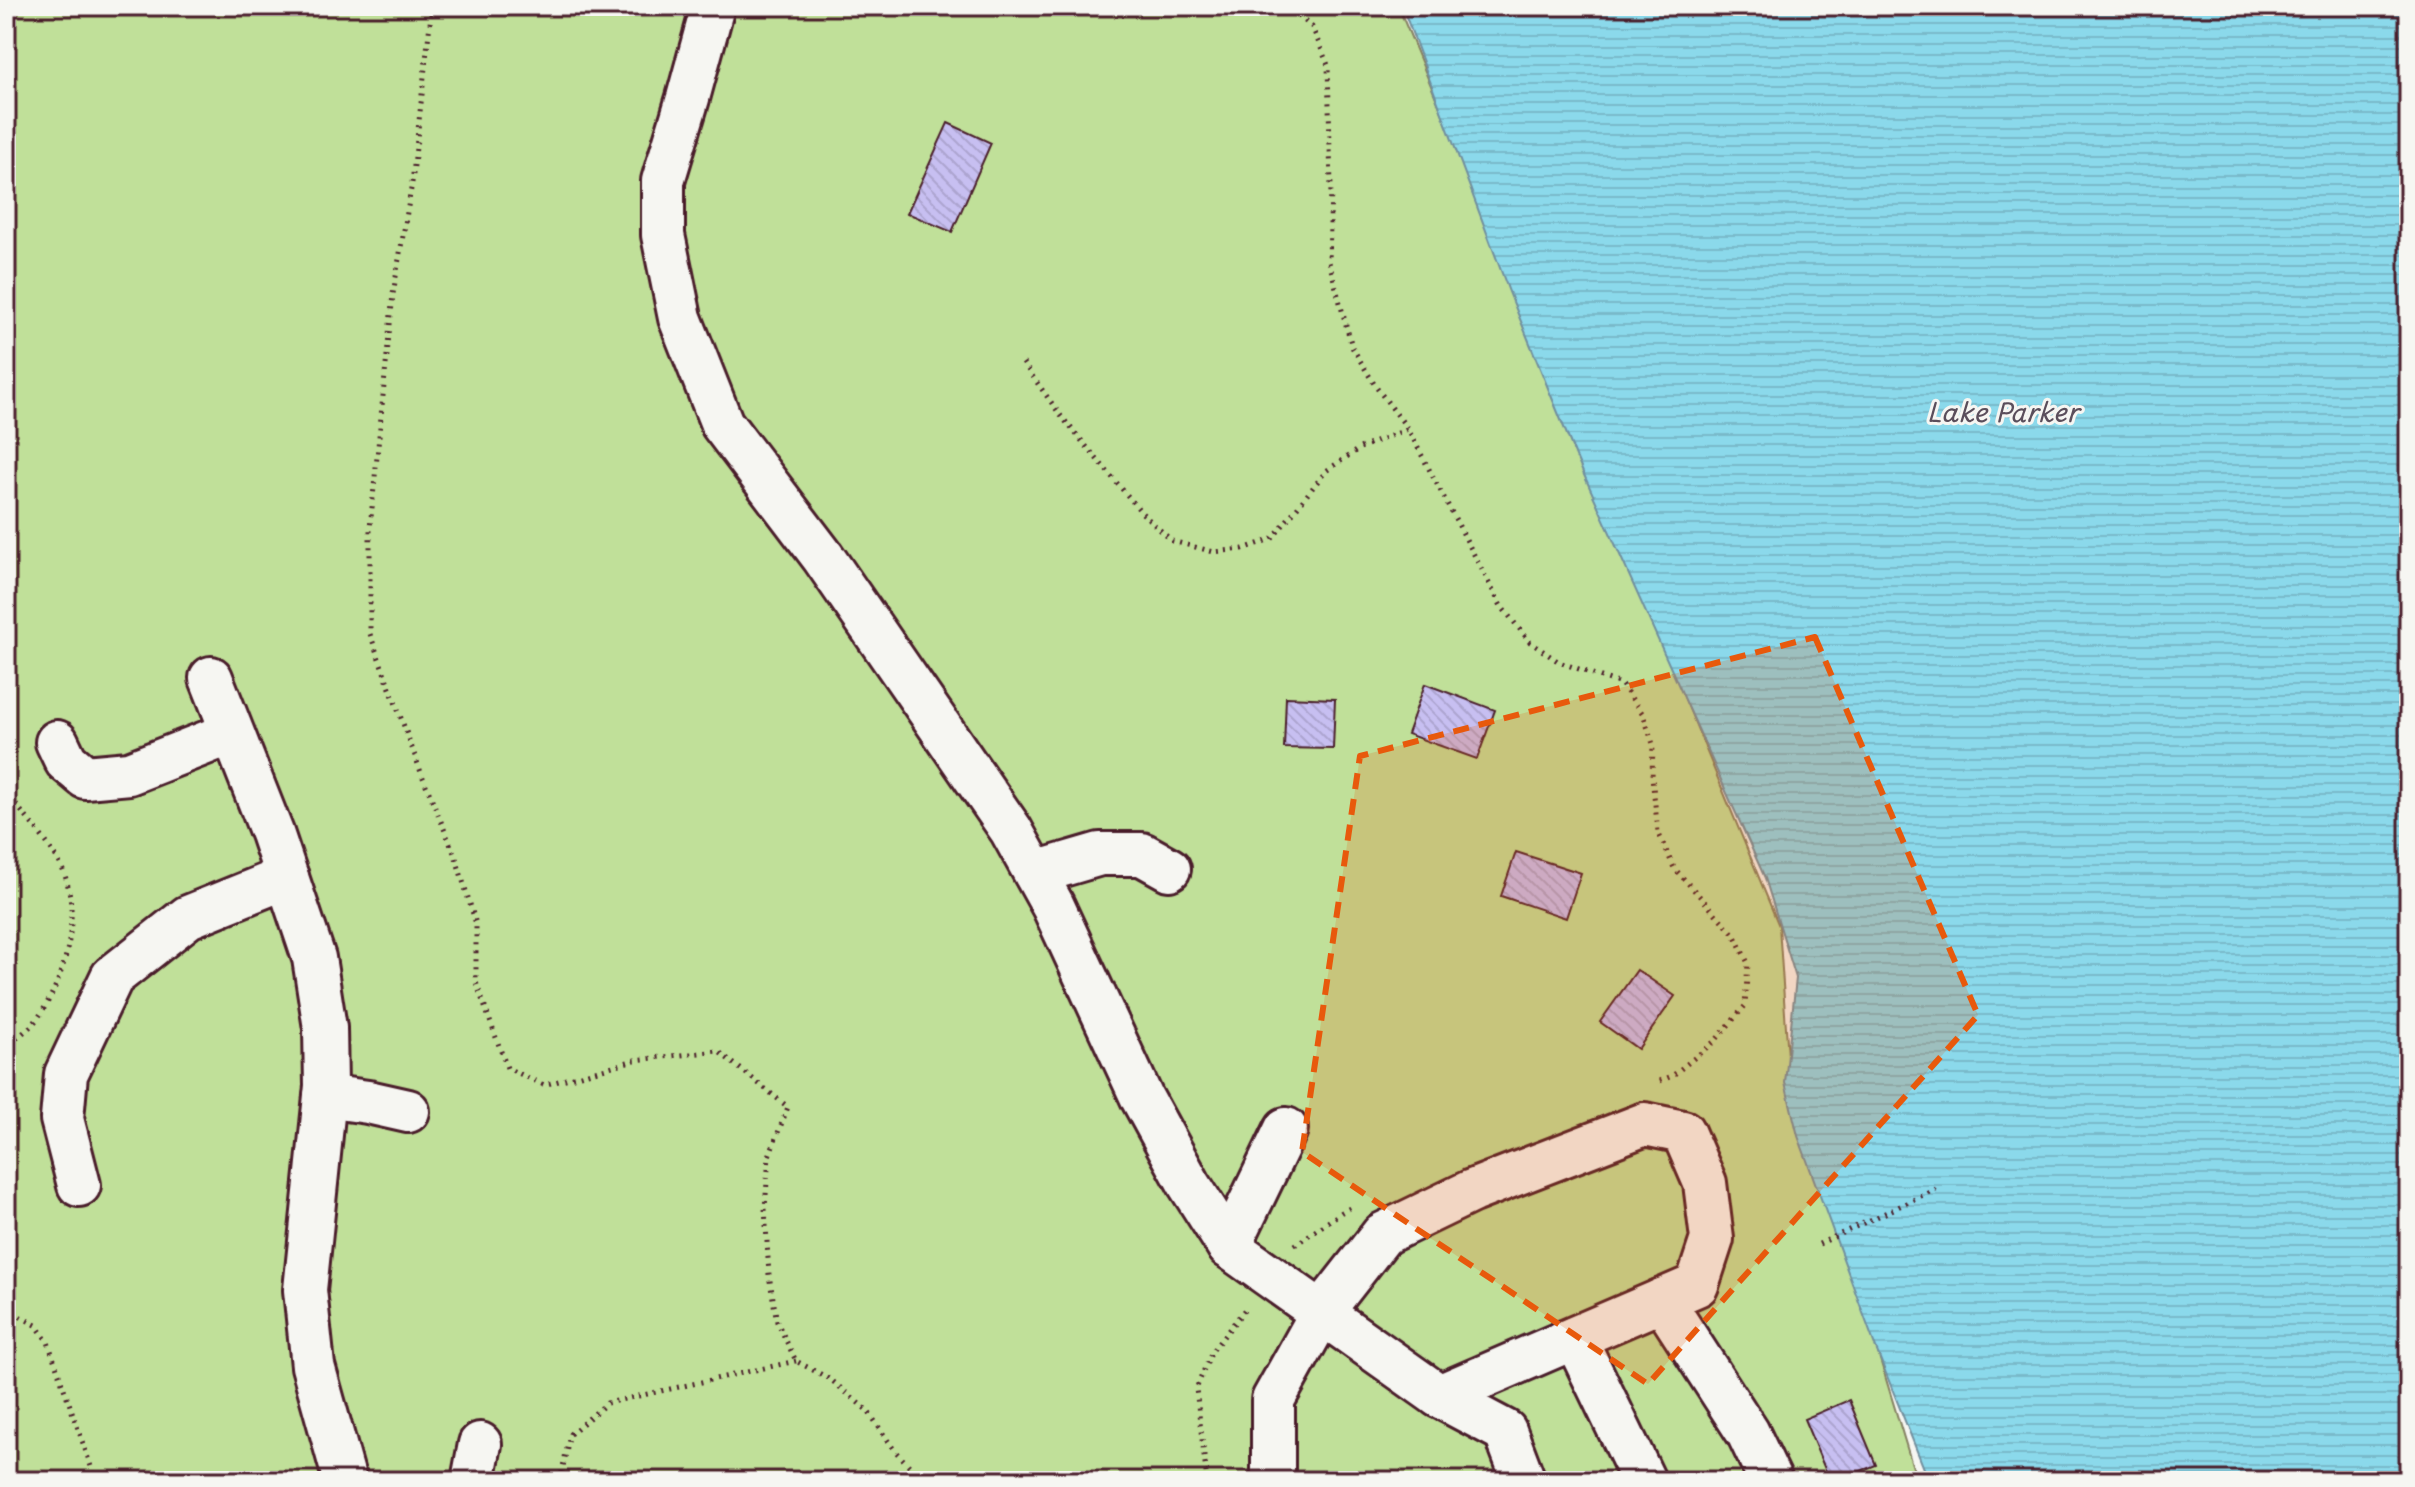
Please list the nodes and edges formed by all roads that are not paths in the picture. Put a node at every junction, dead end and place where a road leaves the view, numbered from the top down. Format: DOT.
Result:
graph roads {
  1 [pos="713,6"];
  2 [pos="211,678"];
  3 [pos="231,733"];
  4 [pos="57,742"];
  5 [pos="1169,869"];
  6 [pos="1035,873"];
  7 [pos="287,877"];
  8 [pos="325,1096"];
  9 [pos="408,1111"];
  10 [pos="1286,1129"];
  11 [pos="79,1185"];
  12 [pos="1229,1247"];
  13 [pos="1662,1300"];
  14 [pos="1322,1312"];
  15 [pos="1575,1338"];
  16 [pos="1439,1396"];
  17 [pos="345,1481"];
  18 [pos="1273,1481"];
  19 [pos="1524,1481"];
  20 [pos="1644,1481"];
  21 [pos="1771,1481"];
  1 -- 6 [label="lane"];
  2 -- 3 [label="lane"];
  3 -- 4 [label="lane"];
  3 -- 7 [label="lane"];
  5 -- 6 [label="lane"];
  6 -- 12 [label="lane"];
  7 -- 8 [label="lane"];
  7 -- 11 [label="lane"];
  8 -- 9 [label="lane"];
  8 -- 17 [label="lane"];
  10 -- 12 [label="lane"];
  12 -- 14 [label="lane"];
  13 -- 14 [label="lane"];
  13 -- 15 [label="lane"];
  13 -- 21 [label="lane"];
  14 -- 16 [label="lane"];
  14 -- 18 [label="lane"];
  15 -- 16 [label="lane"];
  15 -- 20 [label="lane"];
  16 -- 19 [label="lane"];
}
